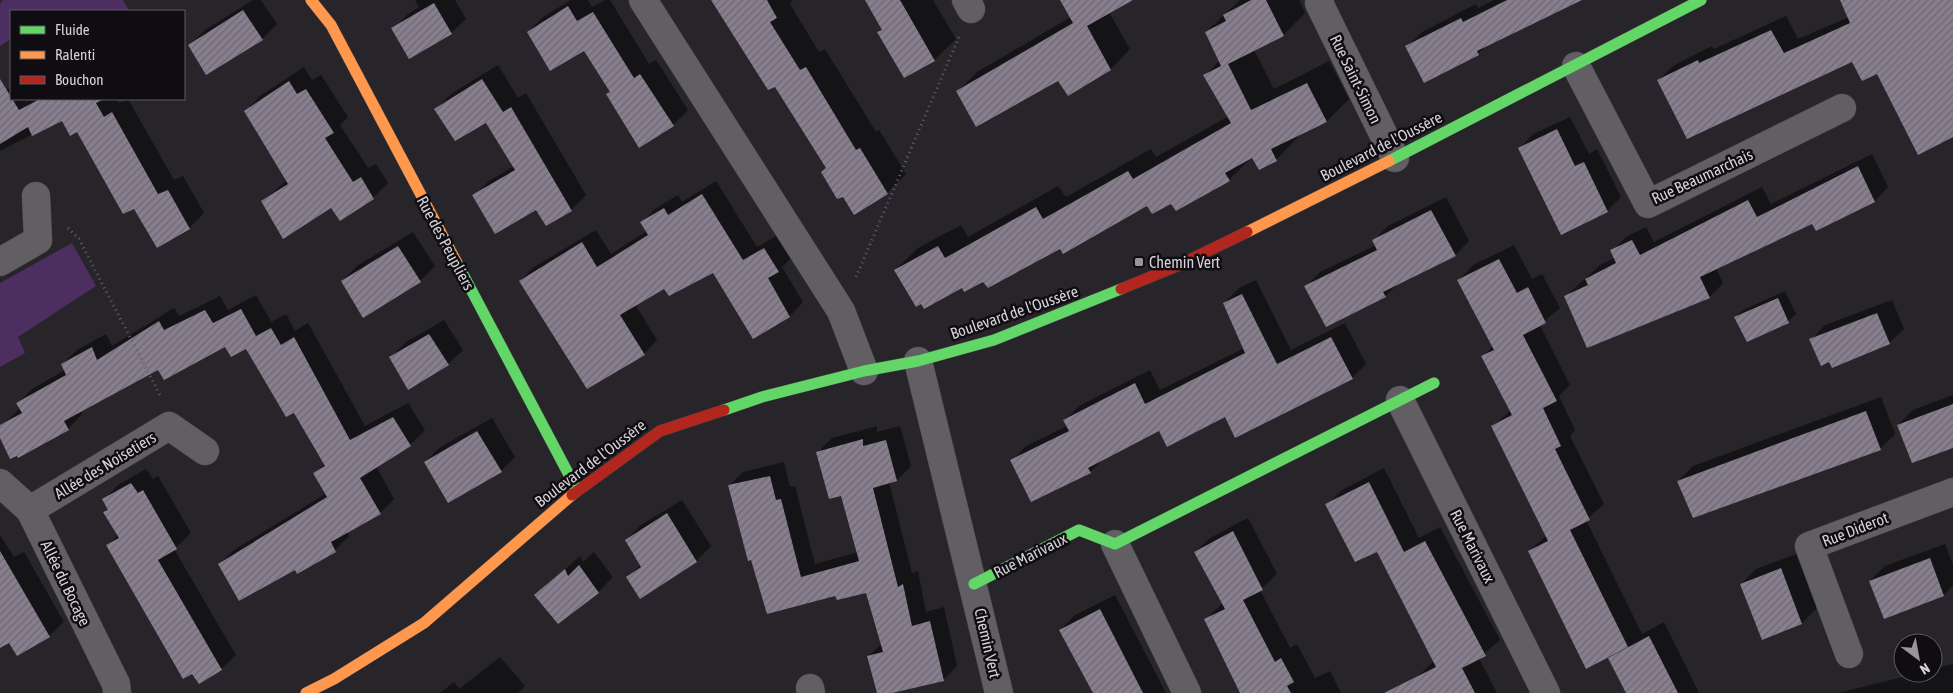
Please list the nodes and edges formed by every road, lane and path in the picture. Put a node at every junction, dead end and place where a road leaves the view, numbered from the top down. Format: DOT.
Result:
graph roads {
  1 [pos="311,0"];
  2 [pos="642,0"];
  3 [pos="1320,0"];
  4 [pos="1701,0"];
  5 [pos="969,4"];
  6 [pos="1576,66"];
  7 [pos="1842,108"];
  8 [pos="1395,158"];
  9 [pos="36,196"];
  10 [pos="0,262"];
  11 [pos="841,311"];
  12 [pos="918,361"];
  13 [pos="864,371"];
  14 [pos="1434,383"];
  15 [pos="1400,400"];
  16 [pos="169,426"];
  17 [pos="205,451"];
  18 [pos="0,483"];
  19 [pos="577,490"];
  20 [pos="1953,492"];
  21 [pos="30,510"];
  22 [pos="1115,544"];
  23 [pos="974,584"];
  24 [pos="1848,654"];
  25 [pos="117,693"];
  26 [pos="306,693"];
  27 [pos="999,693"];
  28 [pos="1187,693"];
  29 [pos="1546,693"];
  1 -- 19 [label="street, Rue des Peupliers"];
  2 -- 11 [label="street"];
  3 -- 8 [label="street, Rue Saint-Simon"];
  4 -- 6 [label="street, Boulevard de l'Oussère"];
  5 -- 11 [label="path"];
  6 -- 7 [label="street, Rue Beaumarchais"];
  6 -- 8 [label="street, Boulevard de l'Oussère"];
  8 -- 12 [label="street, Boulevard de l'Oussère"];
  9 -- 10 [label="street"];
  9 -- 16 [label="path"];
  11 -- 13 [label="street"];
  12 -- 13 [label="street, Boulevard de l'Oussère"];
  12 -- 23 [label="street, Chemin Vert"];
  13 -- 19 [label="street, Boulevard de l'Oussère"];
  14 -- 15 [label="street"];
  15 -- 22 [label="street"];
  15 -- 29 [label="street, Rue Marivaux"];
  16 -- 17 [label="street, Allée des Noisetiers"];
  16 -- 21 [label="street, Allée des Noisetiers"];
  18 -- 21 [label="street, Allée du Bocage"];
  19 -- 26 [label="street, Boulevard de l'Oussère"];
  20 -- 24 [label="street, Rue Diderot"];
  21 -- 25 [label="street, Allée du Bocage"];
  22 -- 23 [label="street, Rue Marivaux"];
  22 -- 28 [label="street"];
  23 -- 27 [label="street, Chemin Vert"];
}
